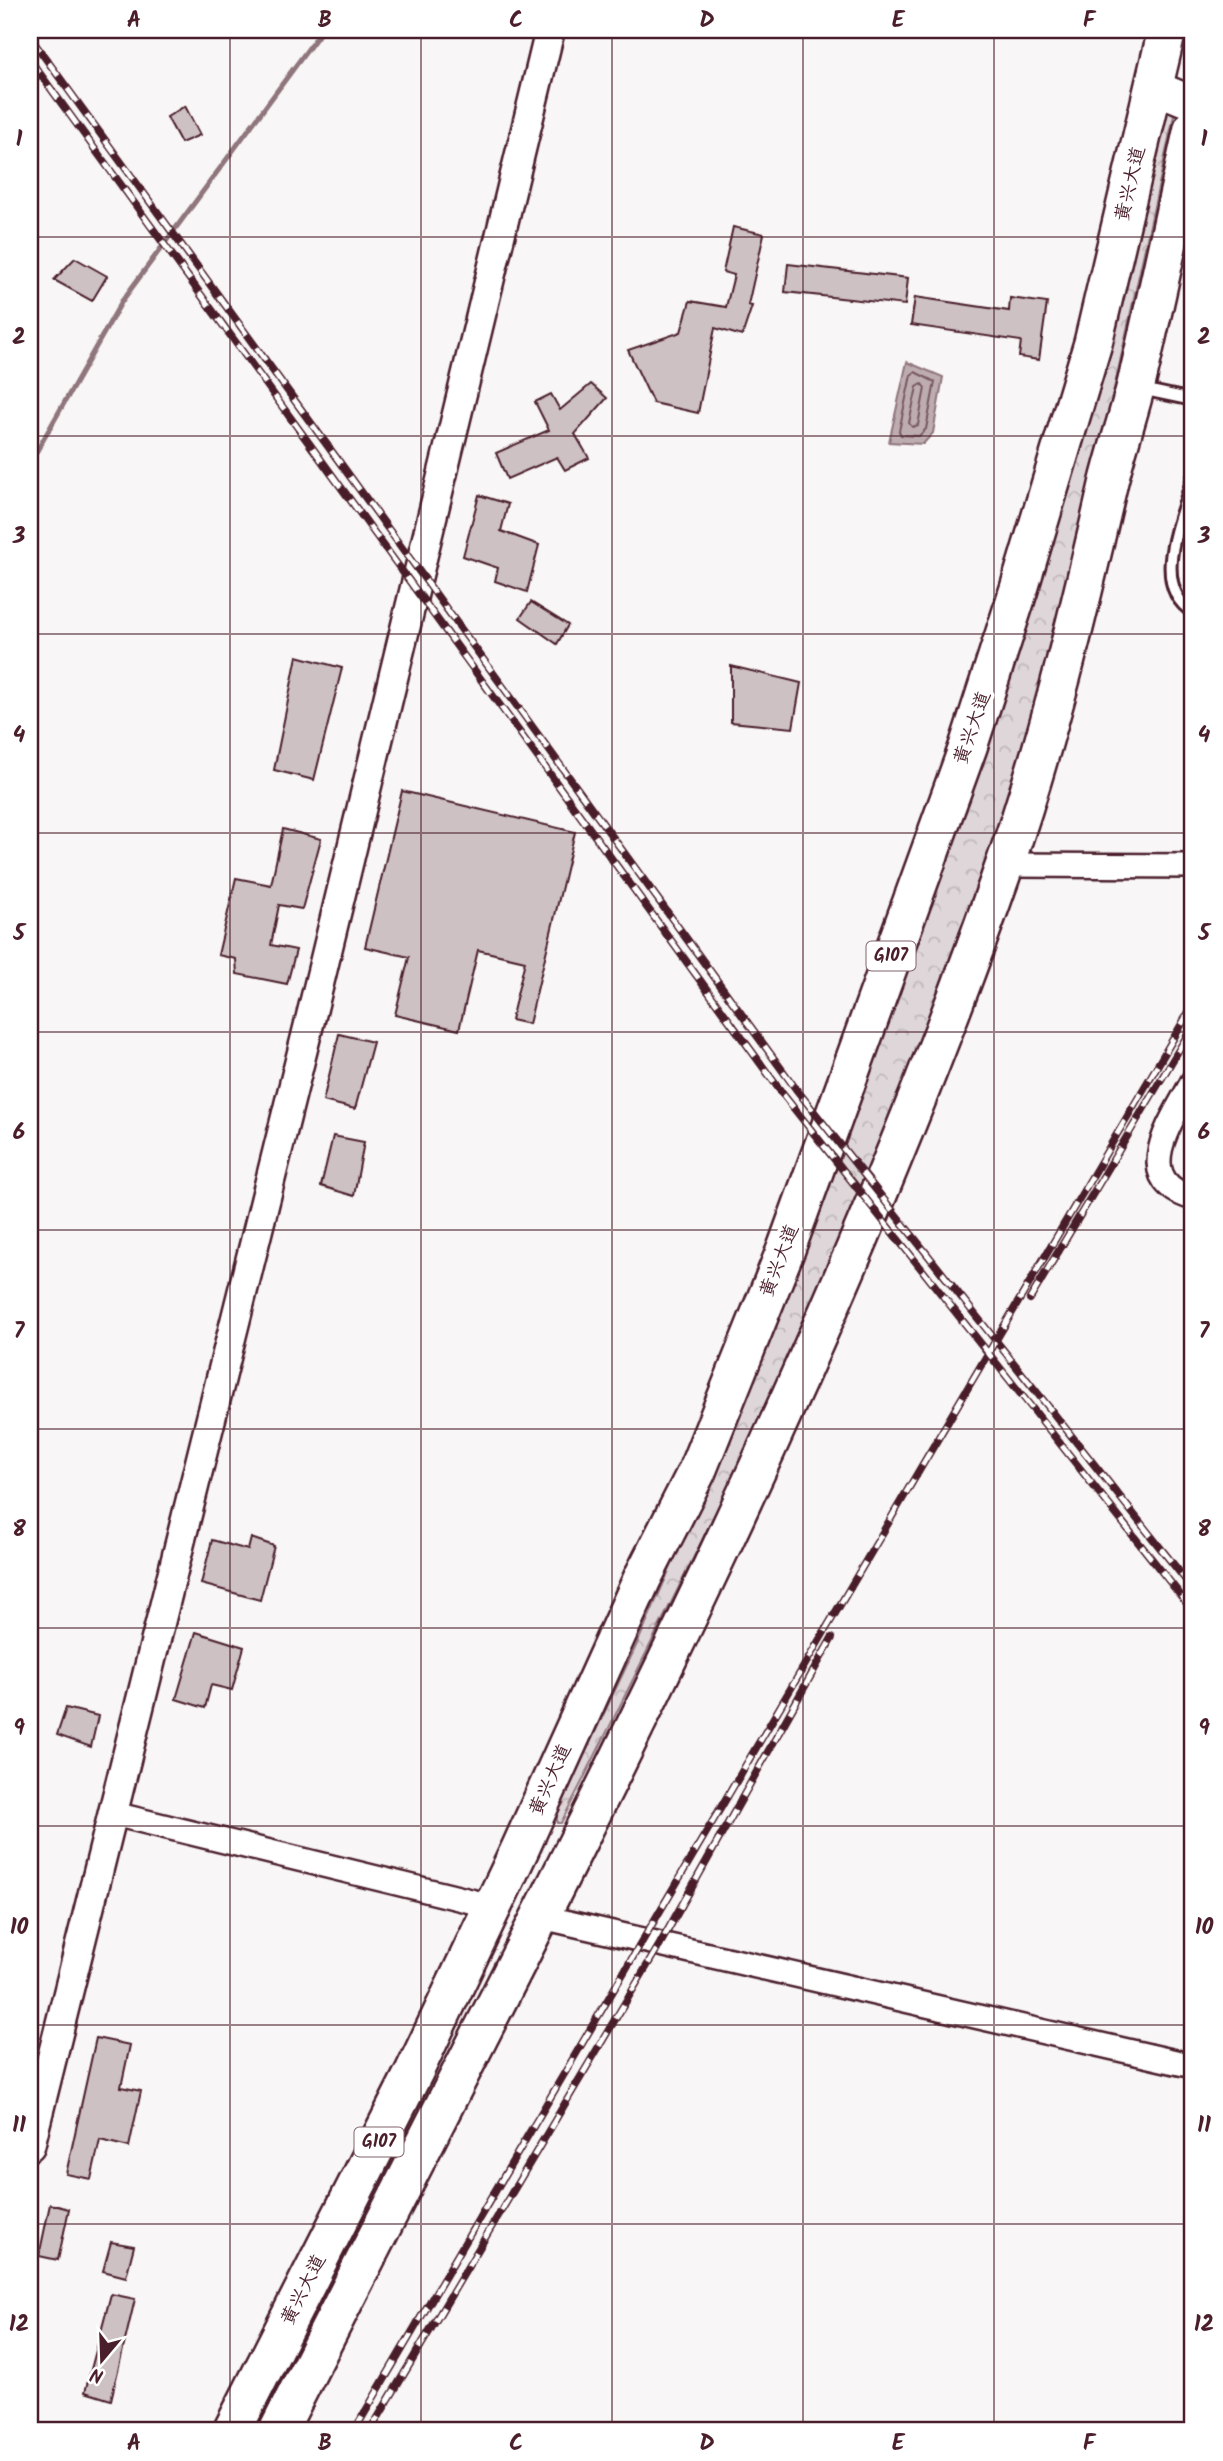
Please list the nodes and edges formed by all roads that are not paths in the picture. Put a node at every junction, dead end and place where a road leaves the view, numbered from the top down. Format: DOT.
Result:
graph roads {
  1 [pos="550,30"];
  2 [pos="1167,30"];
  3 [pos="1154,87"];
  4 [pos="1193,103"];
  5 [pos="1193,128"];
  6 [pos="1184,195"];
  7 [pos="1135,388"];
  8 [pos="1193,400"];
  9 [pos="1193,477"];
  10 [pos="1193,612"];
  11 [pos="1005,865"];
  12 [pos="1193,866"];
  13 [pos="1193,1081"];
  14 [pos="1193,1198"];
  15 [pos="114,1814"];
  16 [pos="491,1906"];
  17 [pos="538,1916"];
  18 [pos="1193,2066"];
  19 [pos="30,2146"];
  20 [pos="232,2431"];
  21 [pos="278,2431"];
  1 -- 15 [label="street"];
  2 -- 3 [label="highway, 黄兴大道 / G107"];
  3 -- 4 [label="main road"];
  3 -- 16 [label="highway, 黄兴大道 / G107"];
  5 -- 6 [label="highway, 黄兴大道 / G107"];
  6 -- 7 [label="highway, 黄兴大道 / G107"];
  7 -- 8 [label="lane"];
  7 -- 11 [label="highway, 黄兴大道 / G107"];
  9 -- 10 [label="lane"];
  11 -- 12 [label="street"];
  11 -- 17 [label="highway, 黄兴大道 / G107"];
  13 -- 14 [label="street"];
  15 -- 16 [label="street"];
  15 -- 19 [label="street"];
  16 -- 20 [label="highway, 黄兴大道 / G107"];
  17 -- 18 [label="street"];
  17 -- 21 [label="highway, 黄兴大道 / G107"];
}
